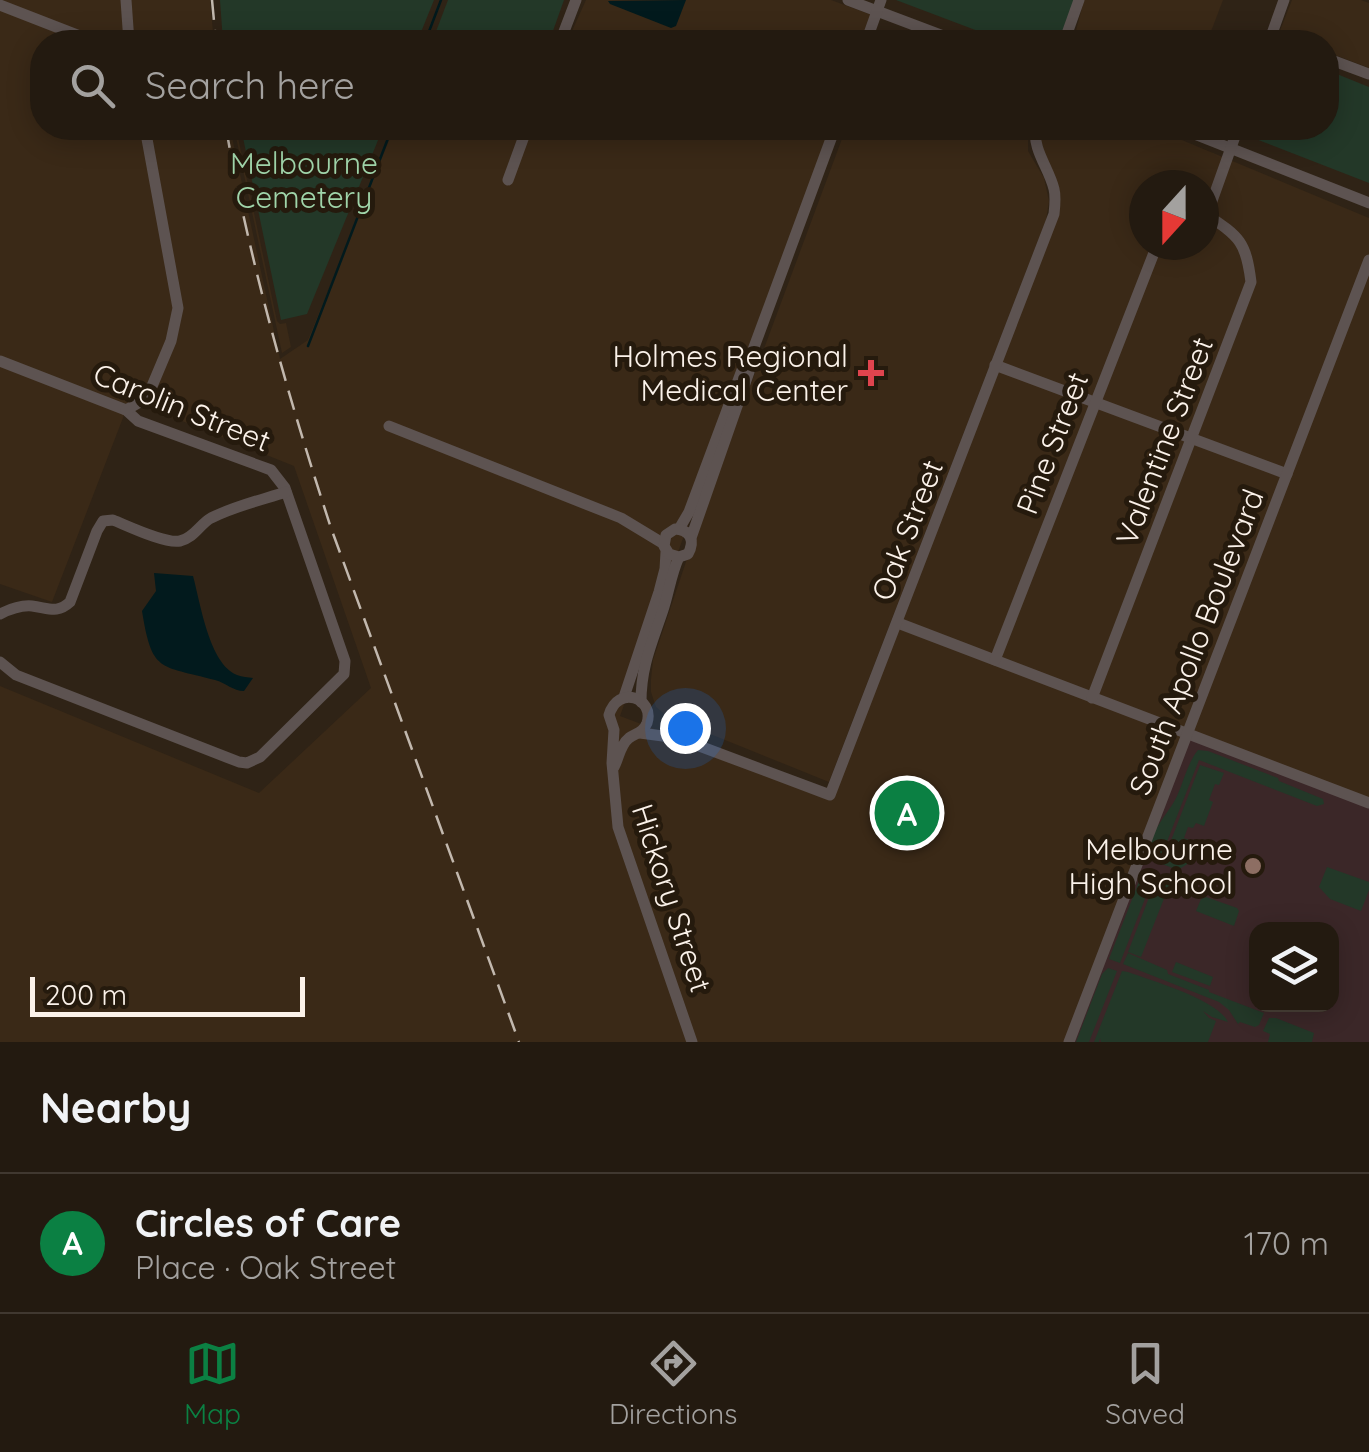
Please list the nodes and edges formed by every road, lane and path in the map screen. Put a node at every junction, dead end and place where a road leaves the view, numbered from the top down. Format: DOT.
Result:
graph roads {
  1 [pos="126,0"];
  2 [pos="576,0"];
  3 [pos="848,0"];
  4 [pos="1079,0"];
  5 [pos="1284,0"];
  6 [pos="0,4"];
  7 [pos="879,6"];
  8 [pos="65,30"];
  9 [pos="128,30"];
  10 [pos="565,30"];
  11 [pos="870,30"];
  12 [pos="932,30"];
  13 [pos="1068,30"];
  14 [pos="1273,30"];
  15 [pos="1339,63"];
  16 [pos="1369,74"];
  17 [pos="146,140"];
  18 [pos="523,140"];
  19 [pos="831,140"];
  20 [pos="1036,140"];
  21 [pos="1210,140"];
  22 [pos="1234,140"];
  23 [pos="1231,148"];
  24 [pos="1219,179"];
  25 [pos="508,180"];
  26 [pos="1369,203"];
  27 [pos="1219,224"];
  28 [pos="1151,260"];
  29 [pos="1369,260"];
  30 [pos="0,361"];
  31 [pos="995,365"];
  32 [pos="1094,402"];
  33 [pos="126,410"];
  34 [pos="390,426"];
  35 [pos="1191,439"];
  36 [pos="719,445"];
  37 [pos="1287,474"];
  38 [pos="286,492"];
  39 [pos="630,522"];
  40 [pos="676,529"];
  41 [pos="691,538"];
  42 [pos="665,548"];
  43 [pos="679,557"];
  44 [pos="0,614"];
  45 [pos="898,623"];
  46 [pos="994,660"];
  47 [pos="0,662"];
  48 [pos="624,697"];
  49 [pos="1092,698"];
  50 [pos="641,702"];
  51 [pos="648,715"];
  52 [pos="614,730"];
  53 [pos="636,734"];
  54 [pos="1187,734"];
  55 [pos="678,738"];
  56 [pos="614,768"];
  57 [pos="1369,803"];
  58 [pos="692,1042"];
  59 [pos="1069,1042"];
  1 -- 9 [label="street"];
  2 -- 10 [label="street"];
  3 -- 7 [label="street"];
  4 -- 13 [label="street"];
  5 -- 14 [label="street"];
  6 -- 8 [label="street"];
  7 -- 11 [label="street"];
  7 -- 12 [label="street"];
  15 -- 16 [label="street"];
  17 -- 33 [label="street"];
  18 -- 25 [label="street"];
  19 -- 36 [label="street"];
  20 -- 31 [label="street, Oak Street"];
  21 -- 23 [label="street"];
  22 -- 23 [label="street"];
  23 -- 24 [label="street"];
  23 -- 26 [label="street"];
  27 -- 35 [label="street, Valentine Street"];
  28 -- 32 [label="street, Pine Street"];
  29 -- 37 [label="street, South Apollo Boulevard"];
  30 -- 33 [label="street, Carolin Street"];
  31 -- 32 [label="street"];
  31 -- 45 [label="street, Oak Street"];
  32 -- 35 [label="street"];
  32 -- 46 [label="street, Pine Street"];
  33 -- 38 [label="street, Carolin Street"];
  34 -- 39 [label="street"];
  35 -- 37 [label="street"];
  35 -- 49 [label="street, Valentine Street"];
  36 -- 40 [label="street"];
  36 -- 41 [label="street"];
  37 -- 54 [label="street, South Apollo Boulevard"];
  38 -- 44 [label="street"];
  38 -- 47 [label="street, Carolin Street"];
  39 -- 40 [label="street"];
  39 -- 42 [label="street"];
  40 -- 41 [label="street"];
  40 -- 42 [label="street"];
  41 -- 43 [label="street"];
  42 -- 43 [label="street"];
  42 -- 48 [label="street"];
  43 -- 50 [label="street"];
  45 -- 46 [label="street"];
  45 -- 55 [label="street, Oak Street"];
  46 -- 49 [label="street"];
  48 -- 50 [label="street"];
  48 -- 52 [label="street"];
  49 -- 54 [label="street"];
  50 -- 51 [label="street"];
  51 -- 53 [label="street"];
  51 -- 55 [label="street, Oak Street"];
  52 -- 53 [label="street"];
  52 -- 56 [label="street, Hickory Street"];
  53 -- 55 [label="street, Oak Street"];
  53 -- 56 [label="street, Hickory Street"];
  54 -- 57 [label="street"];
  54 -- 59 [label="street, South Apollo Boulevard"];
  56 -- 58 [label="street, Hickory Street"];
}
